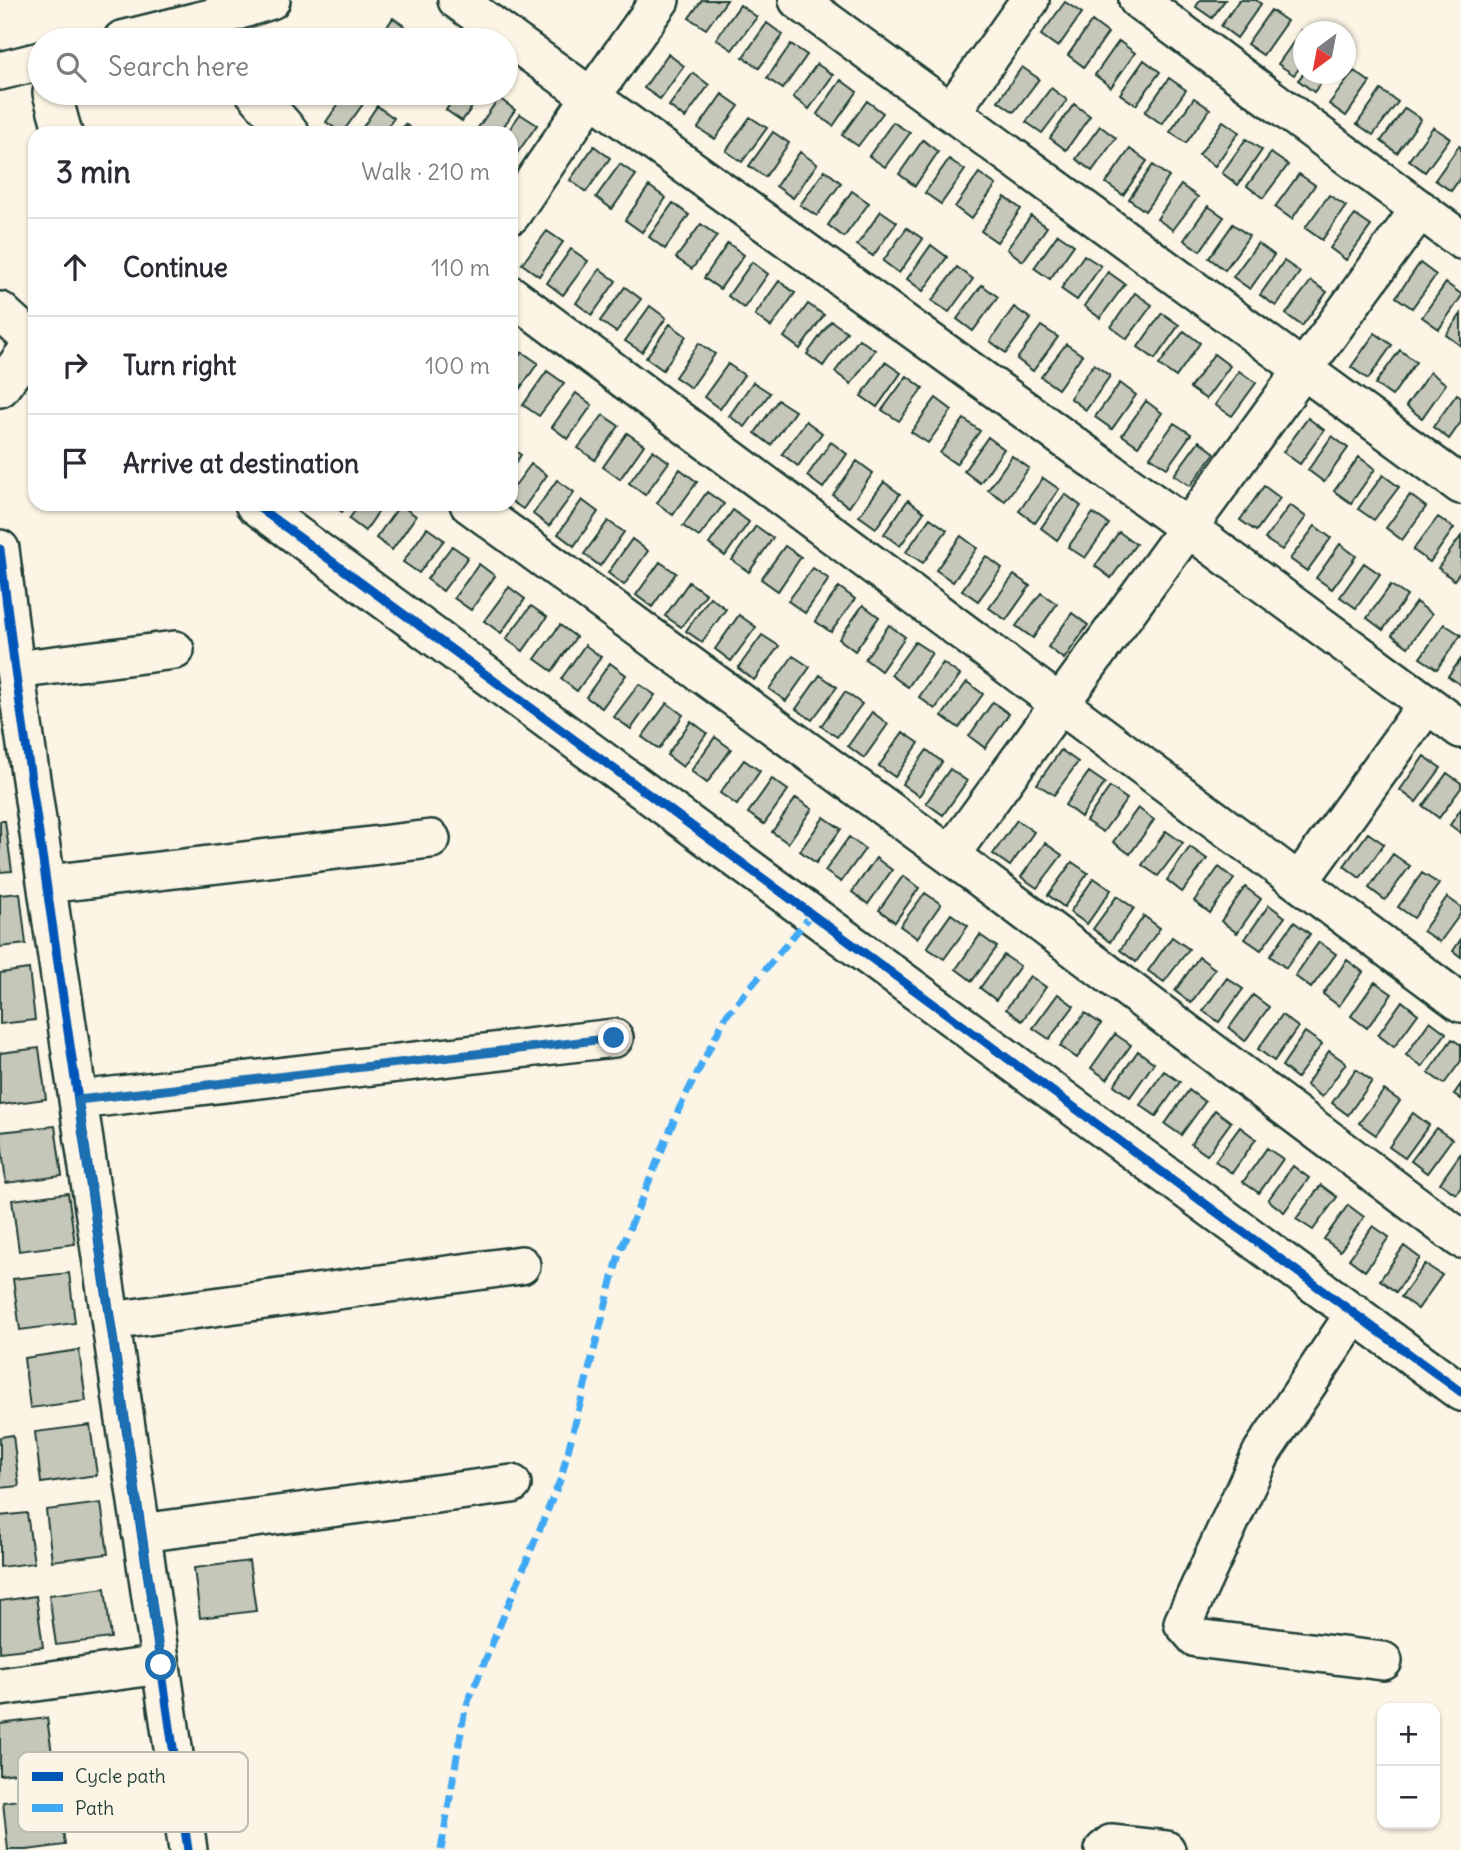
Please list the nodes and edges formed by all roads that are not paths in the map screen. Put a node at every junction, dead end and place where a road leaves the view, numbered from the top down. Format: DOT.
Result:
graph roads {
  1 [pos="271,0"];
  2 [pos="457,0"];
  3 [pos="660,0"];
  4 [pos="798,0"];
  5 [pos="1030,0"];
  6 [pos="1138,0"];
  7 [pos="231,27"];
  8 [pos="496,28"];
  9 [pos="518,44"];
  10 [pos="28,64"];
  11 [pos="0,71"];
  12 [pos="591,97"];
  13 [pos="55,105"];
  14 [pos="266,105"];
  15 [pos="951,113"];
  16 [pos="61,126"];
  17 [pos="284,126"];
  18 [pos="518,205"];
  19 [pos="1420,209"];
  20 [pos="1461,240"];
  21 [pos="518,300"];
  22 [pos="0,311"];
  23 [pos="28,336"];
  24 [pos="28,351"];
  25 [pos="1303,370"];
  26 [pos="0,388"];
  27 [pos="1461,485"];
  28 [pos="264,511"];
  29 [pos="479,511"];
  30 [pos="1188,528"];
  31 [pos="0,549"];
  32 [pos="175,650"];
  33 [pos="15,670"];
  34 [pos="1059,704"];
  35 [pos="1427,704"];
  36 [pos="1461,729"];
  37 [pos="431,839"];
  38 [pos="950,855"];
  39 [pos="1299,882"];
  40 [pos="47,884"];
  41 [pos="1461,1003"];
  42 [pos="614,1038"];
  43 [pos="78,1100"];
  44 [pos="1461,1239"];
  45 [pos="521,1265"];
  46 [pos="1355,1313"];
  47 [pos="111,1321"];
  48 [pos="1461,1392"];
  49 [pos="512,1484"];
  50 [pos="141,1533"];
  51 [pos="1383,1661"];
  52 [pos="161,1665"];
  53 [pos="0,1687"];
  54 [pos="174,1752"];
  55 [pos="185,1832"];
  56 [pos="188,1850"];
  57 [pos="1104,1850"];
  58 [pos="1166,1850"];
  1 -- 7 [label="street"];
  2 -- 8 [label="street"];
  3 -- 12 [label="street"];
  4 -- 15 [label="street"];
  5 -- 15 [label="street"];
  6 -- 19 [label="street"];
  9 -- 12 [label="street"];
  10 -- 11 [label="street"];
  12 -- 18 [label="street"];
  12 -- 30 [label="street"];
  13 -- 16 [label="street"];
  14 -- 17 [label="street"];
  15 -- 25 [label="street"];
  19 -- 20 [label="street"];
  19 -- 25 [label="street"];
  21 -- 34 [label="street"];
  22 -- 23 [label="street"];
  24 -- 26 [label="street"];
  25 -- 27 [label="street"];
  25 -- 30 [label="street"];
  28 -- 46 [label="street"];
  29 -- 38 [label="street"];
  30 -- 34 [label="street"];
  30 -- 35 [label="street"];
  31 -- 33 [label="street"];
  32 -- 33 [label="street"];
  33 -- 40 [label="street"];
  34 -- 38 [label="street"];
  34 -- 39 [label="street"];
  35 -- 36 [label="street"];
  35 -- 39 [label="street"];
  37 -- 40 [label="street"];
  38 -- 44 [label="street"];
  39 -- 41 [label="street"];
  40 -- 43 [label="street"];
  42 -- 43 [label="street"];
  43 -- 47 [label="street"];
  45 -- 47 [label="street"];
  46 -- 48 [label="street"];
  46 -- 51 [label="street"];
  47 -- 50 [label="street"];
  49 -- 50 [label="street"];
  50 -- 52 [label="street"];
  52 -- 53 [label="street"];
  52 -- 54 [label="street"];
  55 -- 56 [label="street"];
  57 -- 58 [label="street"];
}
